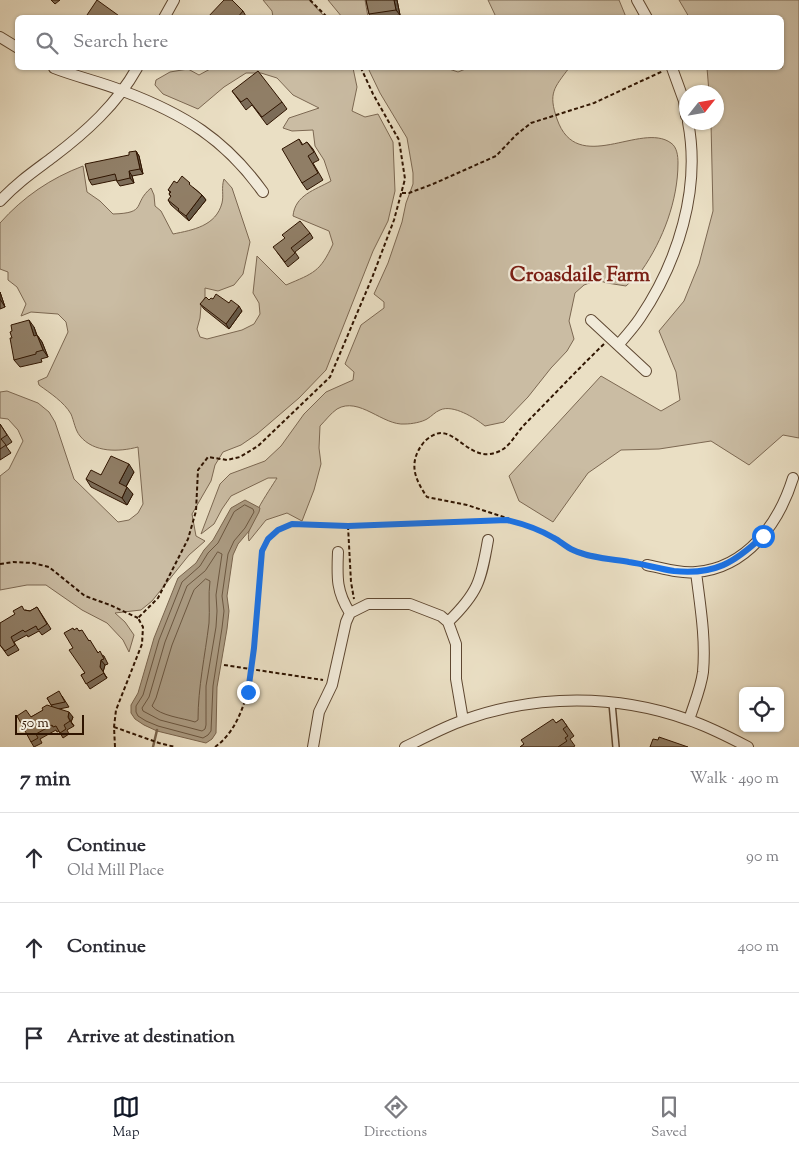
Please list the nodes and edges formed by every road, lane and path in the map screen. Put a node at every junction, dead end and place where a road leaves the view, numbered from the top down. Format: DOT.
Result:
graph roads {
  1 [pos="174,0"];
  2 [pos="310,0"];
  3 [pos="637,0"];
  4 [pos="166,15"];
  5 [pos="325,15"];
  6 [pos="645,15"];
  7 [pos="0,37"];
  8 [pos="15,46"];
  9 [pos="60,70"];
  10 [pos="136,70"];
  11 [pos="362,70"];
  12 [pos="667,70"];
  13 [pos="672,70"];
  14 [pos="679,88"];
  15 [pos="122,90"];
  16 [pos="689,130"];
  17 [pos="263,192"];
  18 [pos="402,193"];
  19 [pos="0,201"];
  20 [pos="591,320"];
  21 [pos="615,341"];
  22 [pos="646,371"];
  23 [pos="793,478"];
  24 [pos="507,520"];
  25 [pos="348,526"];
  26 [pos="488,540"];
  27 [pos="338,552"];
  28 [pos="0,564"];
  29 [pos="646,565"];
  30 [pos="696,572"];
  31 [pos="354,610"];
  32 [pos="138,618"];
  33 [pos="448,622"];
  34 [pos="224,665"];
  35 [pos="252,668"];
  36 [pos="332,682"];
  37 [pos="612,702"];
  38 [pos="463,720"];
  39 [pos="689,720"];
  40 [pos="114,727"];
  41 [pos="115,747"];
  42 [pos="175,747"];
  43 [pos="215,747"];
  44 [pos="312,747"];
  45 [pos="405,747"];
  46 [pos="616,747"];
  47 [pos="748,747"];
  1 -- 4 [label="street"];
  2 -- 5 [label="path"];
  3 -- 6 [label="street"];
  7 -- 8 [label="street"];
  9 -- 15 [label="street"];
  10 -- 15 [label="street"];
  11 -- 18 [label="path"];
  12 -- 18 [label="path"];
  13 -- 14 [label="street"];
  15 -- 17 [label="street"];
  15 -- 19 [label="street"];
  16 -- 21 [label="street"];
  18 -- 32 [label="path"];
  20 -- 21 [label="street"];
  21 -- 22 [label="street"];
  21 -- 24 [label="path"];
  23 -- 30 [label="street"];
  24 -- 25 [label="path"];
  24 -- 29 [label="path"];
  25 -- 31 [label="path"];
  25 -- 35 [label="path"];
  26 -- 33 [label="street"];
  27 -- 31 [label="street"];
  28 -- 32 [label="path"];
  29 -- 30 [label="street"];
  30 -- 39 [label="street"];
  31 -- 33 [label="street"];
  31 -- 36 [label="street"];
  32 -- 40 [label="path"];
  33 -- 38 [label="street"];
  34 -- 35 [label="path"];
  35 -- 36 [label="path"];
  35 -- 43 [label="path"];
  36 -- 44 [label="street"];
  37 -- 38 [label="street"];
  37 -- 39 [label="street"];
  37 -- 46 [label="lane"];
  38 -- 45 [label="street"];
  39 -- 47 [label="street"];
  40 -- 41 [label="path"];
  40 -- 42 [label="path"];
}
